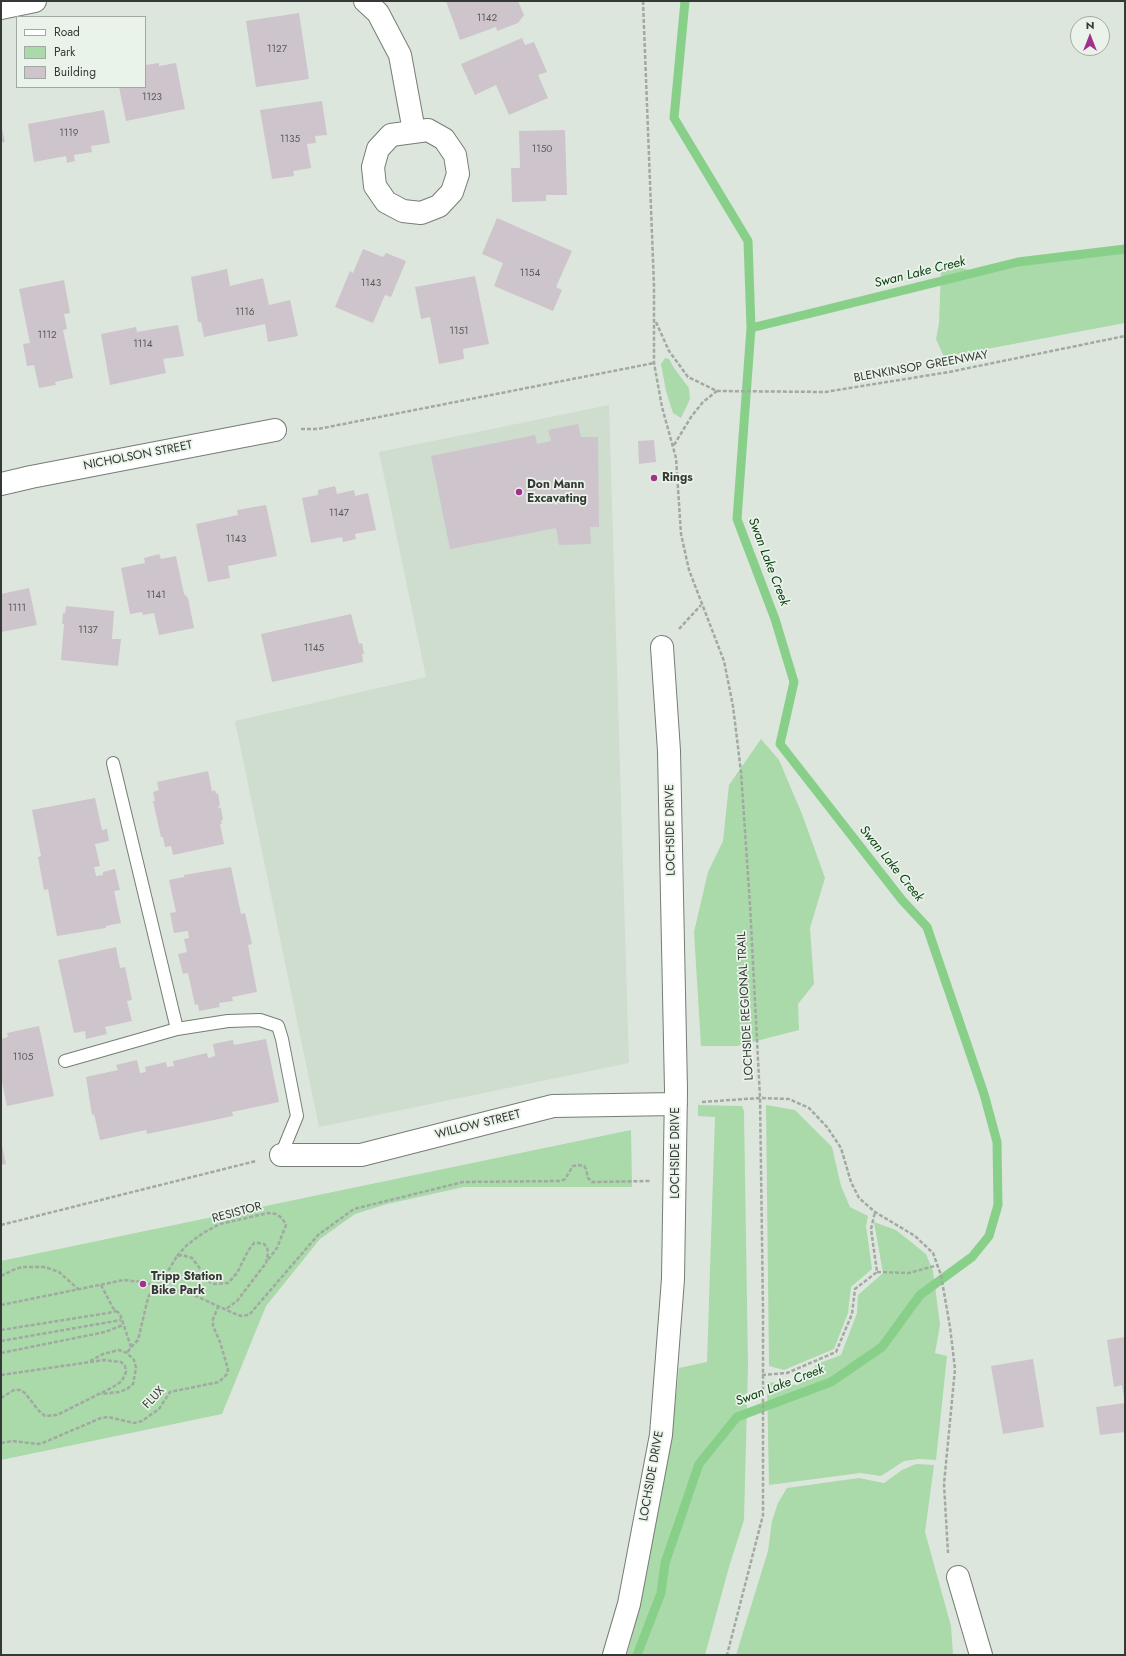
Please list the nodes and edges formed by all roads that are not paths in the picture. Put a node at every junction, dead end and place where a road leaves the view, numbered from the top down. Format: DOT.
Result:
graph roads {
  1 [pos="35,1"];
  2 [pos="366,1"];
  3 [pos="1,8"];
  4 [pos="414,131"];
  5 [pos="275,430"];
  6 [pos="1,484"];
  7 [pos="662,647"];
  8 [pos="113,763"];
  9 [pos="177,1029"];
  10 [pos="65,1062"];
  11 [pos="676,1104"];
  12 [pos="281,1155"];
  13 [pos="958,1577"];
  14 [pos="614,1655"];
  15 [pos="981,1655"];
  1 -- 3 [label="street"];
  2 -- 4 [label="street"];
  5 -- 6 [label="street, NICHOLSON STREET"];
  7 -- 11 [label="street, LOCHSIDE DRIVE"];
  8 -- 9 [label="lane"];
  9 -- 10 [label="lane"];
  9 -- 12 [label="lane"];
  11 -- 12 [label="street, WILLOW STREET"];
  11 -- 14 [label="street, LOCHSIDE DRIVE"];
  13 -- 15 [label="street"];
}
